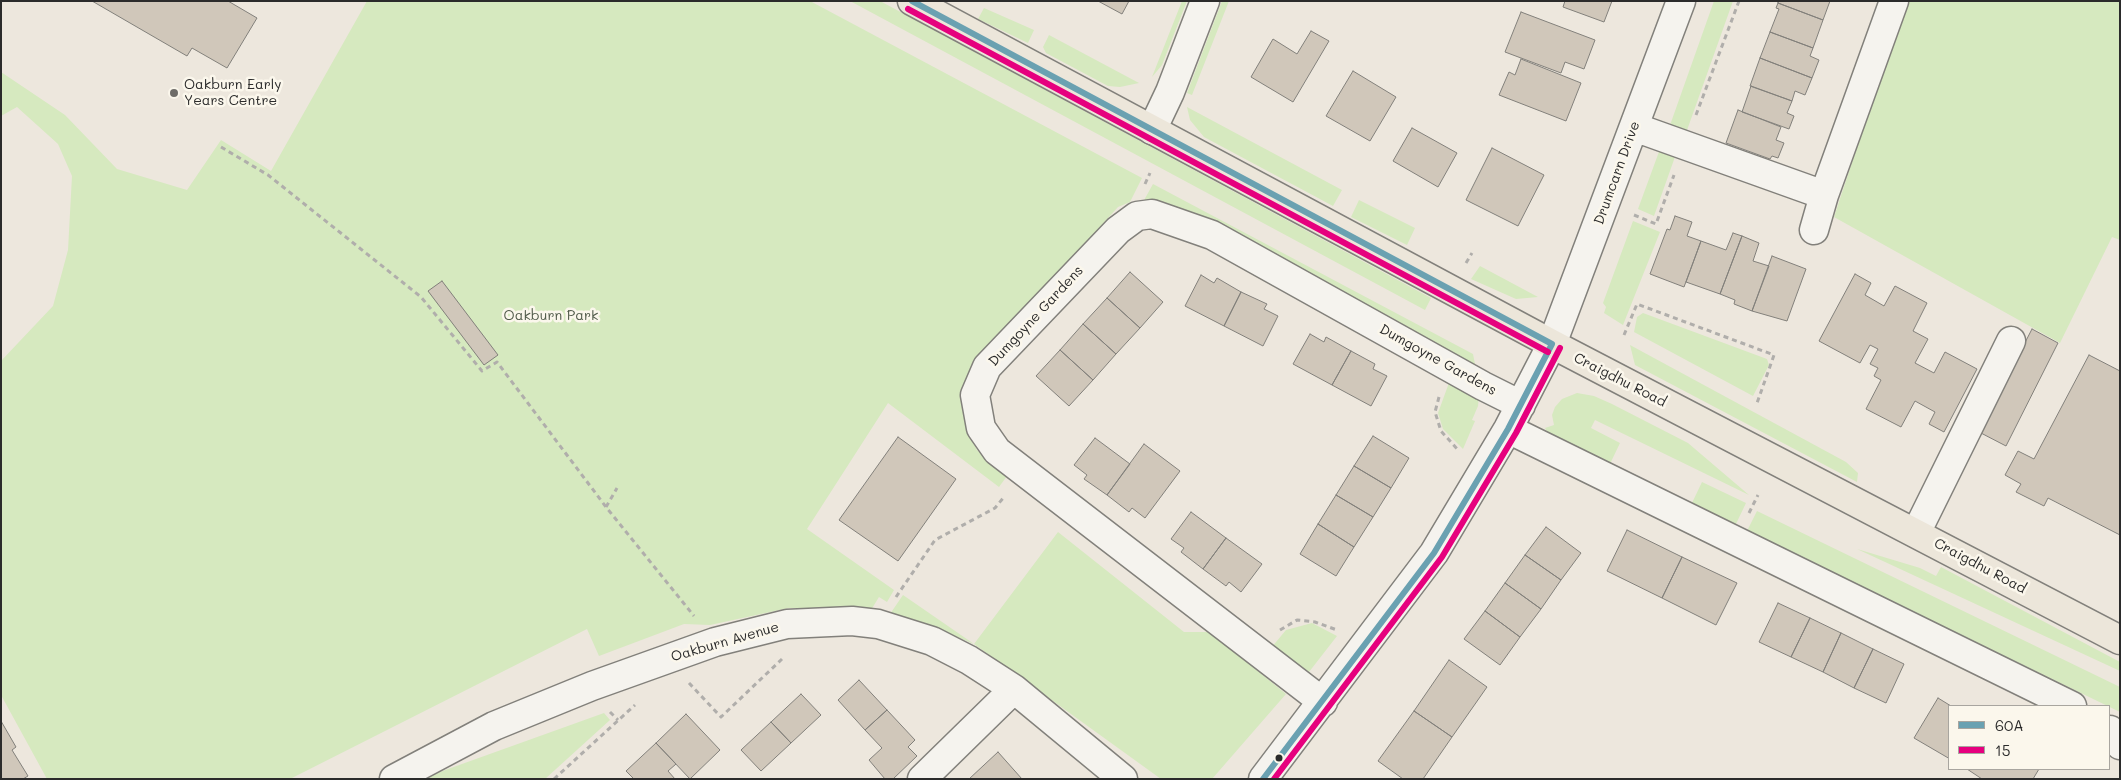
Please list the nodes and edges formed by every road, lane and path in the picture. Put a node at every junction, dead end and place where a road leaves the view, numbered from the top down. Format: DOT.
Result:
graph roads {
  1 [pos="912,1"];
  2 [pos="1205,1"];
  3 [pos="1681,1"];
  4 [pos="1894,1"];
  5 [pos="1634,127"];
  6 [pos="1152,130"];
  7 [pos="221,147"];
  8 [pos="1150,173"];
  9 [pos="1147,181"];
  10 [pos="1824,195"];
  11 [pos="1814,230"];
  12 [pos="1624,335"];
  13 [pos="2011,341"];
  14 [pos="1552,344"];
  15 [pos="1450,366"];
  16 [pos="1521,405"];
  17 [pos="1756,406"];
  18 [pos="1508,429"];
  19 [pos="1461,453"];
  20 [pos="617,488"];
  21 [pos="1007,493"];
  22 [pos="606,507"];
  23 [pos="1916,533"];
  24 [pos="894,599"];
  25 [pos="2120,640"];
  26 [pos="715,642"];
  27 [pos="1367,642"];
  28 [pos="1260,654"];
  29 [pos="781,660"];
  30 [pos="694,689"];
  31 [pos="1014,690"];
  32 [pos="1323,702"];
  33 [pos="2070,705"];
  34 [pos="632,708"];
  35 [pos="614,716"];
  36 [pos="618,720"];
  37 [pos="2111,731"];
  38 [pos="2120,744"];
  39 [pos="394,779"];
  40 [pos="554,779"];
  41 [pos="922,779"];
  42 [pos="1123,779"];
  43 [pos="1262,779"];
  1 -- 6 [label="main road, Craigdhu Road"];
  2 -- 6 [label="street"];
  3 -- 5 [label="street, Drumcarn Drive"];
  4 -- 10 [label="street"];
  5 -- 10 [label="street"];
  5 -- 14 [label="street, Drumcarn Drive"];
  6 -- 14 [label="main road, Craigdhu Road"];
  7 -- 22 [label="path"];
  8 -- 9 [label="path"];
  10 -- 11 [label="street"];
  12 -- 17 [label="path"];
  13 -- 23 [label="street"];
  14 -- 16 [label="street, Drumcarn Drive"];
  14 -- 23 [label="main road, Craigdhu Road"];
  15 -- 16 [label="street, Dumgoyne Gardens"];
  15 -- 19 [label="path"];
  15 -- 28 [label="street, Dumgoyne Gardens"];
  16 -- 18 [label="street, Drumcarn Drive"];
  18 -- 27 [label="street, Drumcarn Drive"];
  18 -- 33 [label="street"];
  20 -- 22 [label="path"];
  21 -- 24 [label="path"];
  22 -- 26 [label="path"];
  23 -- 25 [label="main road, Craigdhu Road"];
  26 -- 31 [label="street, Oakburn Avenue"];
  26 -- 39 [label="street, Oakburn Avenue"];
  27 -- 28 [label="path"];
  27 -- 32 [label="street, Drumcarn Drive"];
  28 -- 32 [label="street, Dumgoyne Gardens"];
  29 -- 30 [label="path"];
  31 -- 41 [label="street"];
  31 -- 42 [label="street, Oakburn Avenue"];
  32 -- 43 [label="street, Drumcarn Drive"];
  34 -- 36 [label="path"];
  35 -- 36 [label="path"];
  36 -- 40 [label="path"];
  37 -- 38 [label="street"];
}
